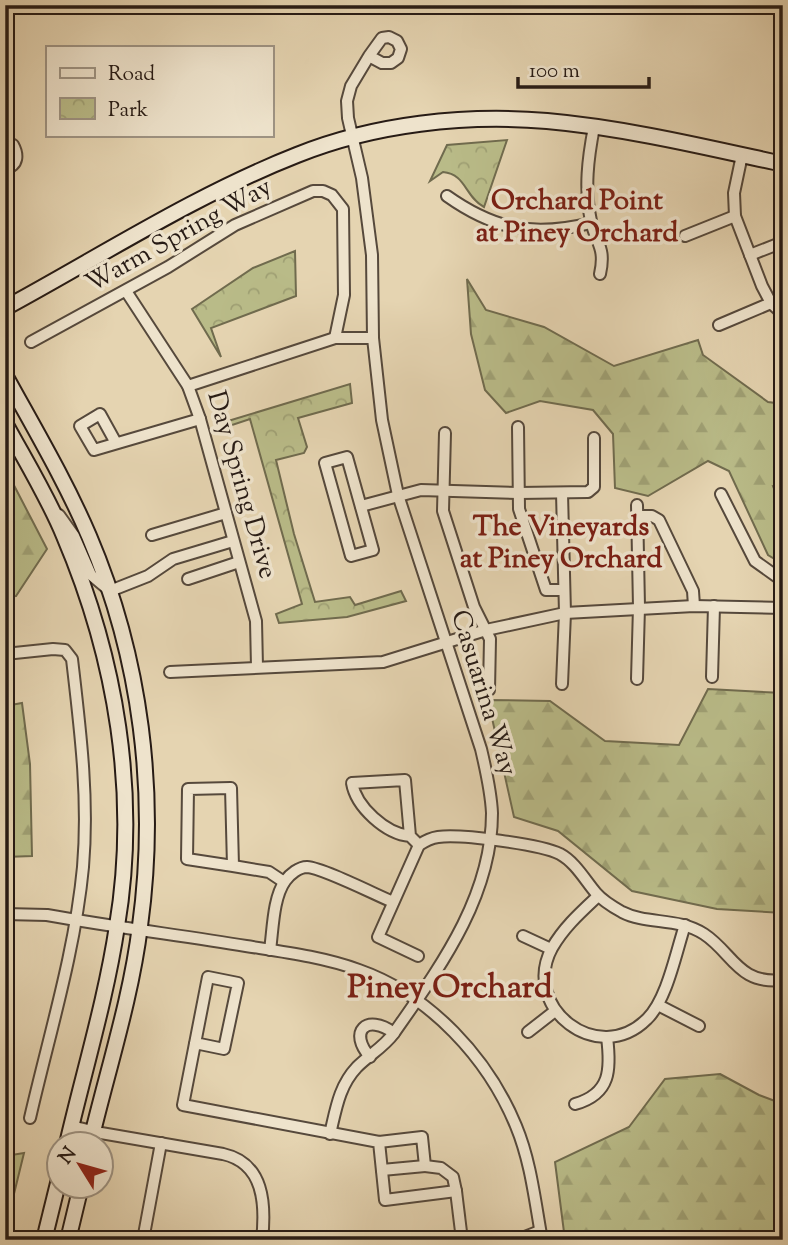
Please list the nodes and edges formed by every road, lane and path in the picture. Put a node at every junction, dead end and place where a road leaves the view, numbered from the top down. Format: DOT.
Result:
graph roads {
  1 [pos="369,55"];
  2 [pos="594,127"];
  3 [pos="352,137"];
  4 [pos="5,141"];
  5 [pos="742,155"];
  6 [pos="783,163"];
  7 [pos="5,168"];
  8 [pos="447,196"];
  9 [pos="735,216"];
  10 [pos="591,223"];
  11 [pos="685,236"];
  12 [pos="783,242"];
  13 [pos="750,255"];
  14 [pos="600,274"];
  15 [pos="126,291"];
  16 [pos="771,303"];
  17 [pos="5,308"];
  18 [pos="783,314"];
  19 [pos="719,325"];
  20 [pos="335,338"];
  21 [pos="373,338"];
  22 [pos="31,342"];
  23 [pos="5,375"];
  24 [pos="188,386"];
  25 [pos="200,419"];
  26 [pos="5,423"];
  27 [pos="518,427"];
  28 [pos="445,433"];
  29 [pos="594,438"];
  30 [pos="116,443"];
  31 [pos="444,491"];
  32 [pos="519,493"];
  33 [pos="562,493"];
  34 [pos="721,494"];
  35 [pos="398,495"];
  36 [pos="50,505"];
  37 [pos="361,506"];
  38 [pos="226,513"];
  39 [pos="152,535"];
  40 [pos="233,541"];
  41 [pos="239,562"];
  42 [pos="188,579"];
  43 [pos="783,581"];
  44 [pos="564,590"];
  45 [pos="110,592"];
  46 [pos="694,606"];
  47 [pos="714,606"];
  48 [pos="639,607"];
  49 [pos="783,608"];
  50 [pos="565,613"];
  51 [pos="486,630"];
  52 [pos="446,642"];
  53 [pos="5,653"];
  54 [pos="257,667"];
  55 [pos="170,672"];
  56 [pos="712,677"];
  57 [pos="637,679"];
  58 [pos="562,684"];
  59 [pos="489,690"];
  60 [pos="489,840"];
  61 [pos="414,841"];
  62 [pos="233,866"];
  63 [pos="284,882"];
  64 [pos="598,896"];
  65 [pos="393,902"];
  66 [pos="5,914"];
  67 [pos="76,920"];
  68 [pos="685,925"];
  69 [pos="118,926"];
  70 [pos="140,928"];
  71 [pos="523,936"];
  72 [pos="551,949"];
  73 [pos="270,950"];
  74 [pos="418,956"];
  75 [pos="783,980"];
  76 [pos="416,1001"];
  77 [pos="658,1005"];
  78 [pos="555,1011"];
  79 [pos="699,1026"];
  80 [pos="528,1032"];
  81 [pos="394,1033"];
  82 [pos="607,1038"];
  83 [pos="195,1043"];
  84 [pos="370,1057"];
  85 [pos="575,1104"];
  86 [pos="30,1118"];
  87 [pos="71,1126"];
  88 [pos="70,1130"];
  89 [pos="78,1130"];
  90 [pos="94,1130"];
  91 [pos="330,1134"];
  92 [pos="116,1140"];
  93 [pos="379,1142"];
  94 [pos="161,1143"];
  95 [pos="425,1166"];
  96 [pos="382,1170"];
  97 [pos="456,1191"];
  98 [pos="54,1200"];
  99 [pos="77,1200"];
  100 [pos="541,1235"];
  101 [pos="44,1240"];
  102 [pos="68,1240"];
  103 [pos="143,1240"];
  104 [pos="262,1240"];
  105 [pos="462,1240"];
  106 [pos="517,1240"];
  1 -- 3 [label="street, Casuarina Way"];
  2 -- 3 [label="street"];
  2 -- 5 [label="street"];
  2 -- 10 [label="street"];
  3 -- 17 [label="street"];
  3 -- 21 [label="street, Casuarina Way"];
  4 -- 7 [label="street"];
  5 -- 6 [label="street"];
  5 -- 9 [label="street"];
  8 -- 10 [label="street"];
  9 -- 11 [label="street"];
  9 -- 13 [label="street"];
  10 -- 14 [label="street"];
  12 -- 13 [label="street"];
  13 -- 16 [label="street"];
  15 -- 20 [label="street, Warm Spring Way"];
  15 -- 22 [label="street, Warm Spring Way"];
  15 -- 24 [label="street, Day Spring Drive"];
  16 -- 18 [label="street"];
  16 -- 19 [label="street"];
  20 -- 21 [label="street"];
  20 -- 24 [label="street"];
  21 -- 35 [label="street, Casuarina Way"];
  23 -- 45 [label="street"];
  24 -- 25 [label="street, Day Spring Drive"];
  25 -- 30 [label="street"];
  25 -- 38 [label="street, Day Spring Drive"];
  26 -- 36 [label="street"];
  27 -- 32 [label="street"];
  28 -- 31 [label="street"];
  29 -- 33 [label="street"];
  31 -- 32 [label="street"];
  31 -- 35 [label="street"];
  31 -- 51 [label="street"];
  32 -- 33 [label="street"];
  32 -- 44 [label="street"];
  33 -- 44 [label="street"];
  34 -- 43 [label="street"];
  35 -- 37 [label="street"];
  35 -- 52 [label="street, Casuarina Way"];
  36 -- 45 [label="street"];
  36 -- 69 [label="street"];
  37 -- 37 [label="street"];
  38 -- 39 [label="street"];
  38 -- 40 [label="street, Day Spring Drive"];
  40 -- 41 [label="street, Day Spring Drive"];
  40 -- 45 [label="street"];
  41 -- 42 [label="street"];
  41 -- 54 [label="street, Day Spring Drive"];
  44 -- 50 [label="street"];
  45 -- 70 [label="street"];
  46 -- 47 [label="street"];
  46 -- 48 [label="street"];
  46 -- 48 [label="street"];
  47 -- 49 [label="street"];
  47 -- 56 [label="street"];
  48 -- 50 [label="street"];
  48 -- 57 [label="street"];
  50 -- 51 [label="street"];
  50 -- 58 [label="street"];
  51 -- 52 [label="street"];
  51 -- 59 [label="street"];
  52 -- 54 [label="street"];
  52 -- 60 [label="street, Casuarina Way"];
  53 -- 67 [label="street"];
  54 -- 55 [label="street"];
  60 -- 61 [label="street"];
  60 -- 64 [label="street"];
  60 -- 76 [label="street, Casuarina Way"];
  61 -- 61 [label="street"];
  61 -- 65 [label="street"];
  62 -- 62 [label="street"];
  62 -- 63 [label="street"];
  63 -- 65 [label="street"];
  63 -- 73 [label="street"];
  64 -- 68 [label="street"];
  64 -- 72 [label="street"];
  65 -- 74 [label="street"];
  66 -- 67 [label="street"];
  67 -- 69 [label="street"];
  67 -- 86 [label="street"];
  68 -- 75 [label="street"];
  68 -- 77 [label="street"];
  69 -- 70 [label="street"];
  69 -- 87 [label="street"];
  70 -- 73 [label="street"];
  70 -- 90 [label="street"];
  71 -- 72 [label="street"];
  72 -- 78 [label="street"];
  73 -- 76 [label="street"];
  76 -- 81 [label="street, Casuarina Way"];
  76 -- 100 [label="street"];
  77 -- 79 [label="street"];
  77 -- 82 [label="street"];
  78 -- 80 [label="street"];
  78 -- 82 [label="street"];
  81 -- 84 [label="street, Casuarina Way"];
  81 -- 84 [label="street"];
  82 -- 85 [label="street"];
  83 -- 83 [label="street"];
  83 -- 91 [label="street"];
  84 -- 91 [label="street, Casuarina Way"];
  87 -- 88 [label="street"];
  87 -- 89 [label="street"];
  91 -- 93 [label="street"];
  92 -- 94 [label="street"];
  93 -- 95 [label="street"];
  93 -- 96 [label="street"];
  94 -- 103 [label="street"];
  94 -- 104 [label="street"];
  95 -- 96 [label="street"];
  95 -- 97 [label="street"];
  96 -- 97 [label="street"];
  97 -- 105 [label="street"];
  98 -- 101 [label="street"];
  99 -- 102 [label="street"];
  100 -- 106 [label="street"];
}
